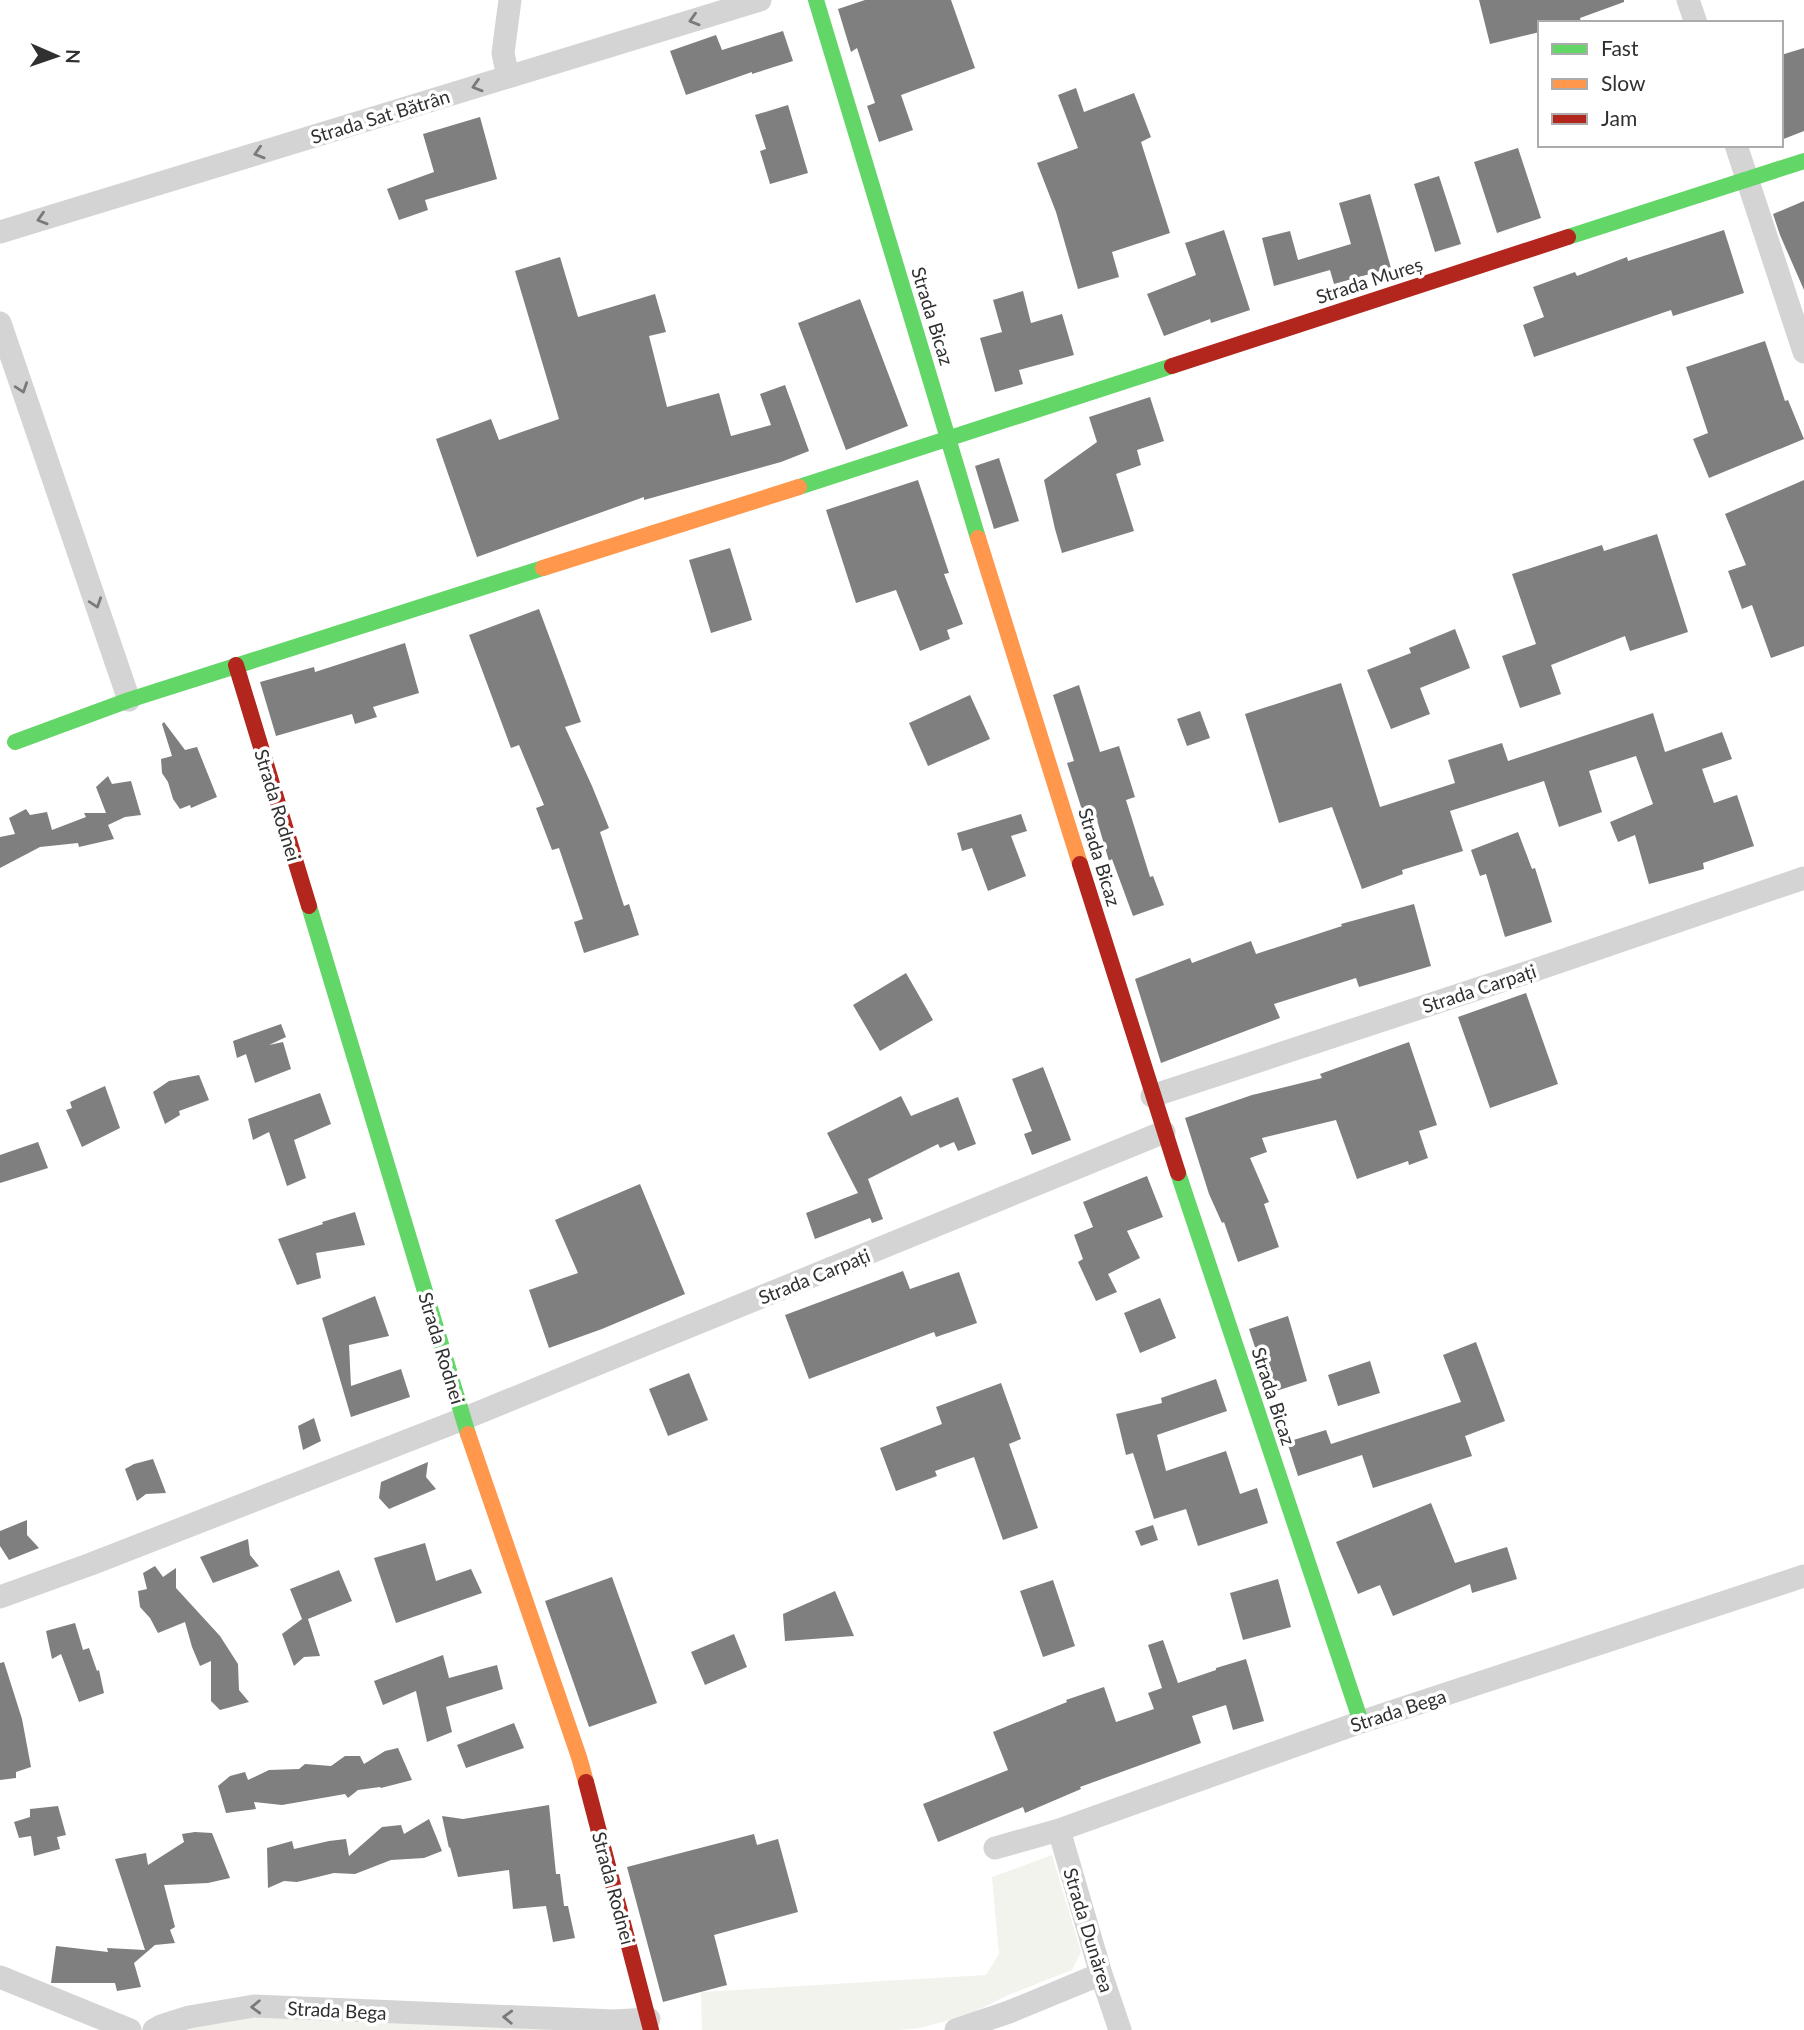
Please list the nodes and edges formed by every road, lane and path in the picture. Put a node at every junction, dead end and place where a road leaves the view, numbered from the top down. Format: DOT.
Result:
graph roads {
  1 [pos="510,0"];
  2 [pos="760,0"];
  3 [pos="816,0"];
  4 [pos="1688,0"];
  5 [pos="1695,21"];
  6 [pos="508,77"];
  7 [pos="1736,147"];
  8 [pos="1804,161"];
  9 [pos="1747,180"];
  10 [pos="0,232"];
  11 [pos="0,323"];
  12 [pos="1804,352"];
  13 [pos="947,439"];
  14 [pos="236,665"];
  15 [pos="130,700"];
  16 [pos="15,742"];
  17 [pos="1804,878"];
  18 [pos="1152,1096"];
  19 [pos="1164,1132"];
  20 [pos="463,1419"];
  21 [pos="1804,1576"];
  22 [pos="0,1597"];
  23 [pos="1361,1722"];
  24 [pos="1059,1830"];
  25 [pos="995,1848"];
  26 [pos="1101,1974"];
  27 [pos="0,1977"];
  28 [pos="650,2025"];
  29 [pos="130,2030"];
  30 [pos="154,2030"];
  31 [pos="956,2030"];
  32 [pos="1120,2030"];
  1 -- 6 [label="street"];
  2 -- 6 [label="street, Strada Sat Bătrân, one-way"];
  3 -- 13 [label="street, Strada Bicaz"];
  4 -- 5 [label="street"];
  6 -- 10 [label="street, Strada Sat Bătrân, one-way"];
  7 -- 9 [label="street"];
  8 -- 9 [label="street, Strada Mureș"];
  9 -- 12 [label="street"];
  9 -- 13 [label="street, Strada Mureș"];
  11 -- 15 [label="street, one-way"];
  13 -- 14 [label="street, Strada Mureș"];
  13 -- 18 [label="street, Strada Bicaz"];
  14 -- 15 [label="street, Strada Mureș"];
  14 -- 20 [label="street, Strada Rodnei"];
  15 -- 16 [label="street, Strada Mureș"];
  17 -- 18 [label="street, Strada Carpați"];
  18 -- 19 [label="street, Strada Bicaz"];
  19 -- 20 [label="street, Strada Carpați"];
  19 -- 23 [label="street, Strada Bicaz"];
  20 -- 22 [label="street, Strada Carpați"];
  20 -- 28 [label="street, Strada Rodnei"];
  21 -- 23 [label="street, Strada Bega"];
  23 -- 24 [label="street, Strada Bega"];
  24 -- 25 [label="street, Strada Bega"];
  24 -- 26 [label="street, Strada Dunărea"];
  26 -- 31 [label="street"];
  26 -- 32 [label="street, Strada Dunărea"];
  27 -- 29 [label="street"];
  28 -- 30 [label="street, Strada Bega, one-way"];
}
